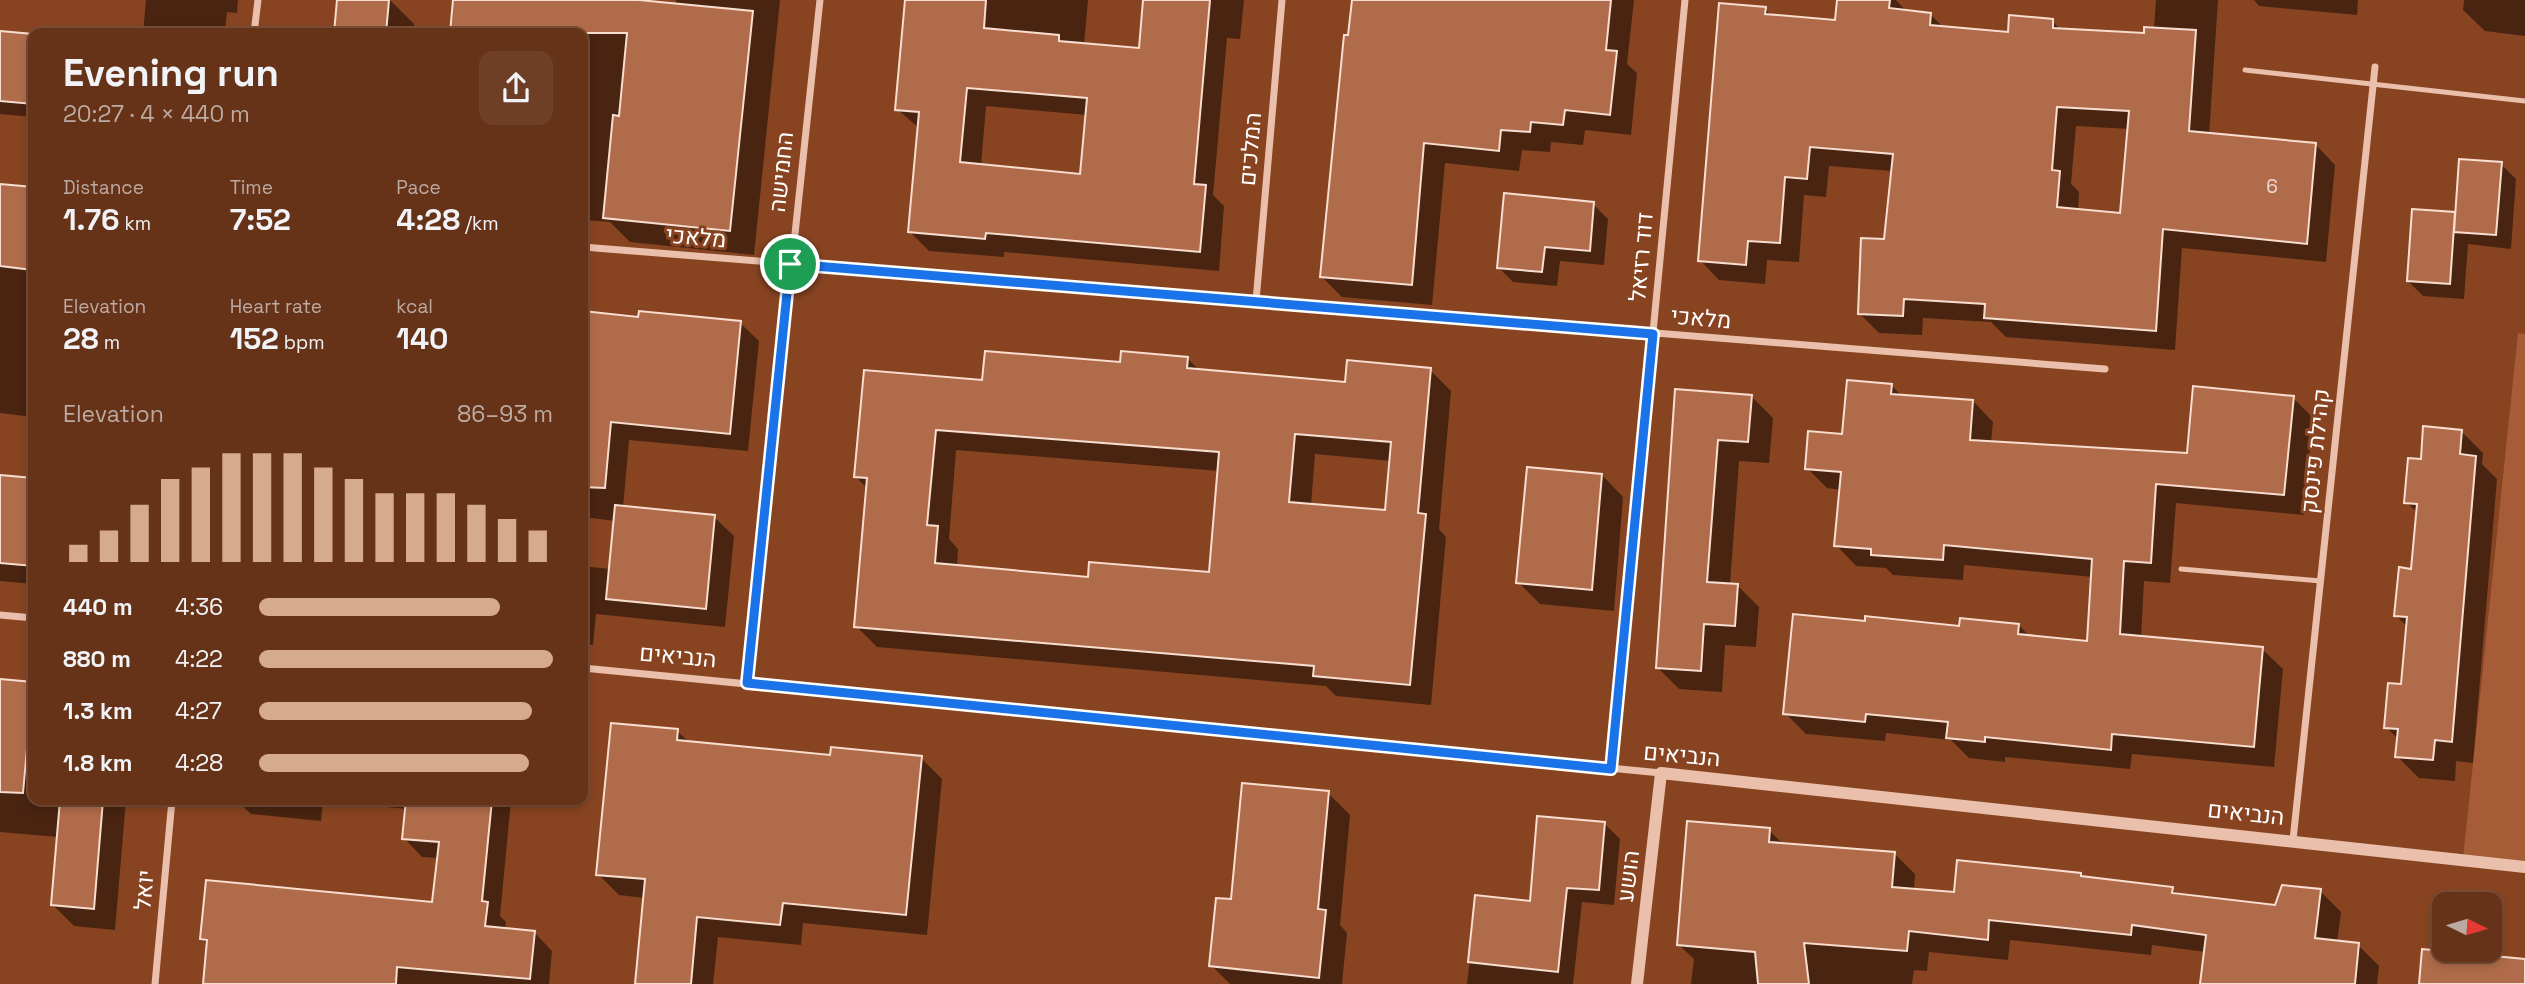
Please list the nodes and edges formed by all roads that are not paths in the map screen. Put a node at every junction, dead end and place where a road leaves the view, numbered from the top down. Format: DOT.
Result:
graph roads {
  1 [pos="258,0"];
  2 [pos="820,0"];
  3 [pos="1282,0"];
  4 [pos="1685,0"];
  5 [pos="255,28"];
  6 [pos="2375,67"];
  7 [pos="2245,70"];
  8 [pos="2373,84"];
  9 [pos="2525,101"];
  10 [pos="588,247"];
  11 [pos="790,264"];
  12 [pos="1256,301"];
  13 [pos="1653,334"];
  14 [pos="2105,369"];
  15 [pos="2181,569"];
  16 [pos="2321,581"];
  17 [pos="0,615"];
  18 [pos="28,618"];
  19 [pos="588,668"];
  20 [pos="747,683"];
  21 [pos="1611,769"];
  22 [pos="1661,773"];
  23 [pos="172,805"];
  24 [pos="2293,839"];
  25 [pos="2525,867"];
  26 [pos="155,984"];
  27 [pos="1637,984"];
  1 -- 5 [label="street"];
  2 -- 11 [label="street, החמישה"];
  3 -- 12 [label="street, המלכים"];
  4 -- 13 [label="street, דוד רזיאל"];
  6 -- 8 [label="street, קהילת פינסק"];
  7 -- 8 [label="lane"];
  8 -- 9 [label="lane"];
  8 -- 16 [label="street, קהילת פינסק"];
  10 -- 11 [label="street, מלאכי"];
  11 -- 12 [label="street, מלאכי"];
  11 -- 20 [label="street, החמישה"];
  12 -- 13 [label="street, מלאכי"];
  13 -- 14 [label="street, מלאכי"];
  13 -- 21 [label="street, דוד רזיאל"];
  15 -- 16 [label="lane"];
  16 -- 24 [label="street, קהילת פינסק"];
  17 -- 18 [label="street"];
  19 -- 20 [label="street, הנביאים"];
  20 -- 21 [label="street, הנביאים"];
  21 -- 22 [label="street, הנביאים"];
  22 -- 24 [label="street, הנביאים"];
  22 -- 27 [label="street, הושע"];
  23 -- 26 [label="street, יואל"];
  24 -- 25 [label="street, הנביאים"];
}
